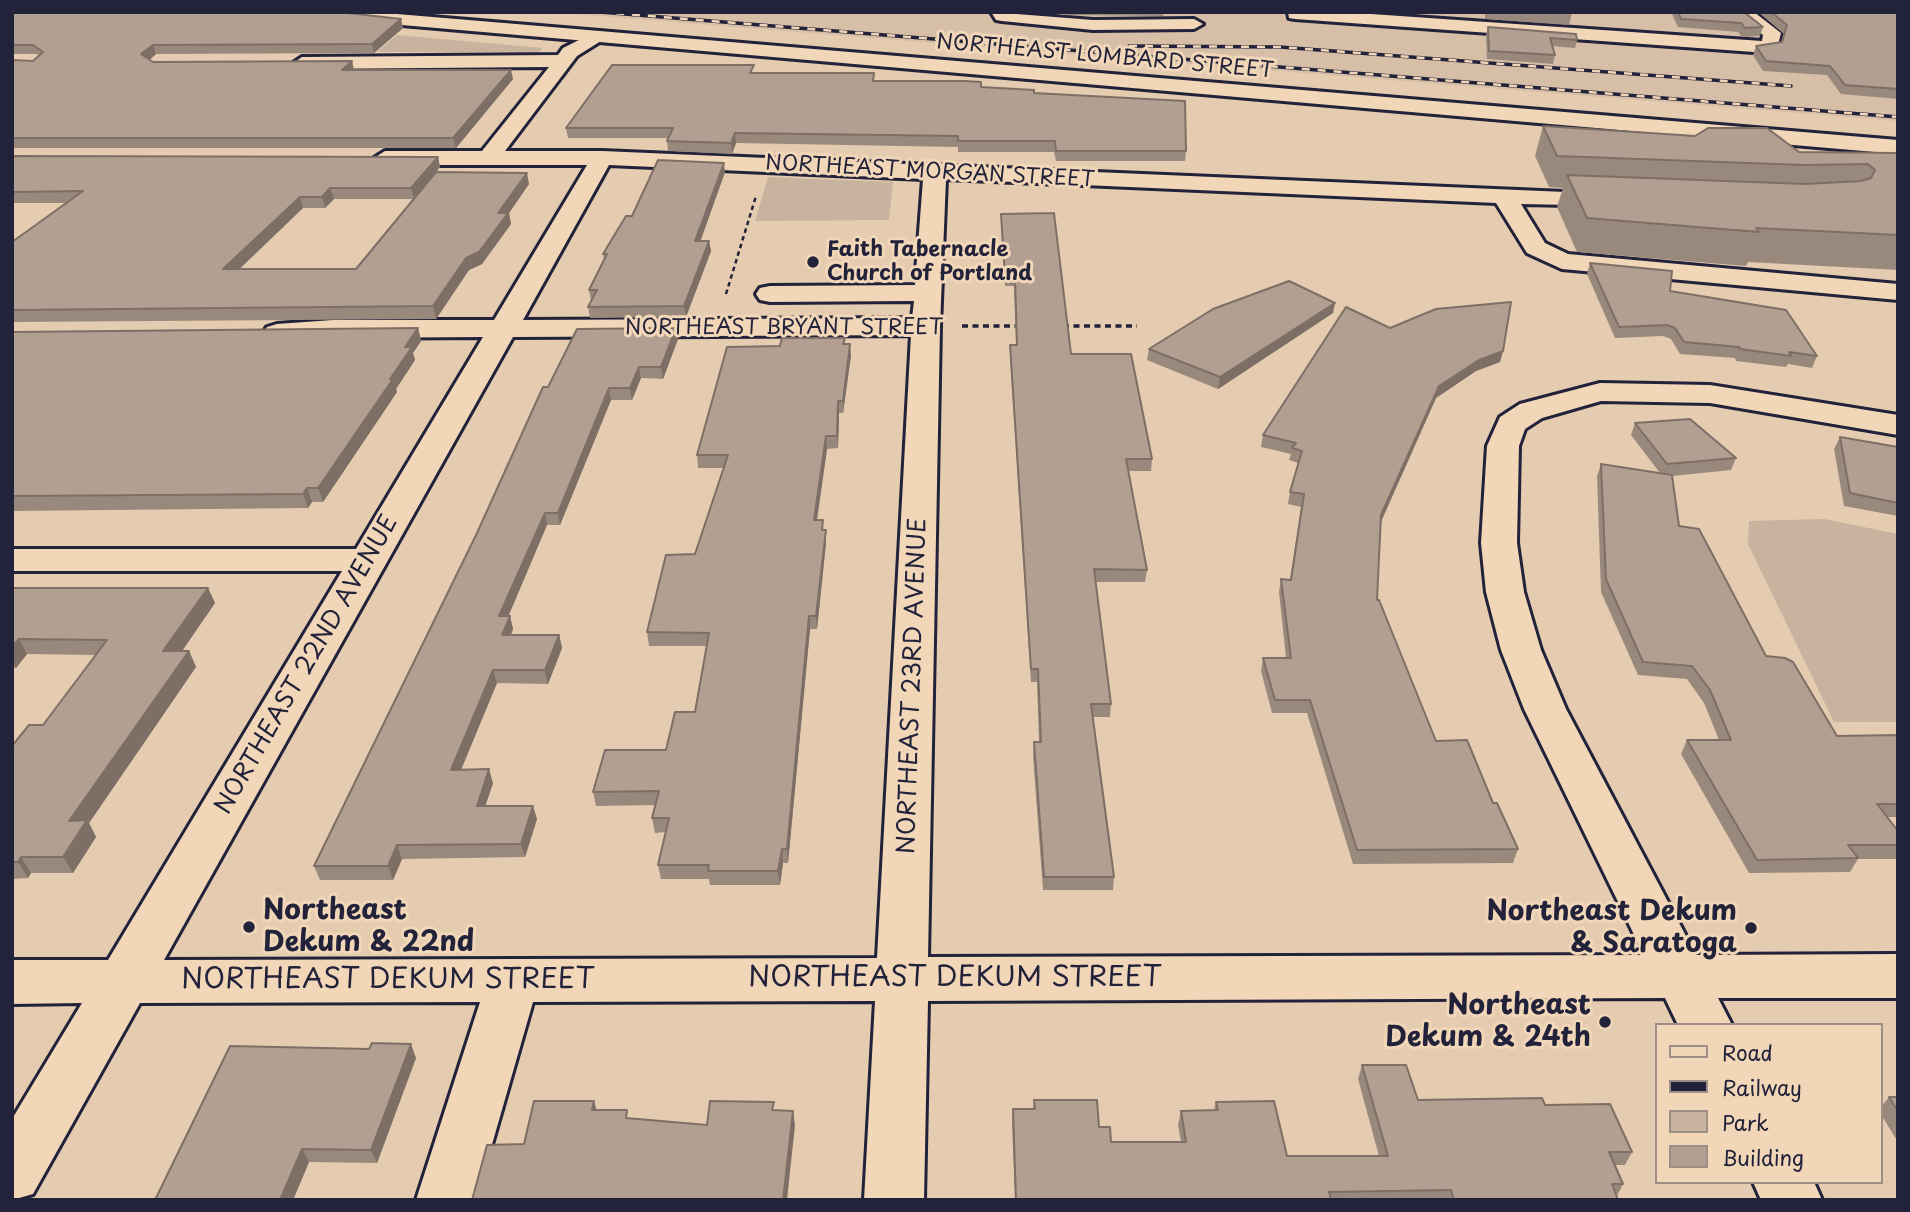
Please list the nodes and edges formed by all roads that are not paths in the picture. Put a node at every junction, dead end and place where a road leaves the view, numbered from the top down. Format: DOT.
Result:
graph roads {
  1 [pos="309,12"];
  2 [pos="999,12"];
  3 [pos="1743,12"];
  4 [pos="1295,14"];
  5 [pos="1193,22"];
  6 [pos="596,37"];
  7 [pos="563,61"];
  8 [pos="281,64"];
  9 [pos="1684,129"];
  10 [pos="1898,147"];
  11 [pos="1685,157"];
  12 [pos="362,158"];
  13 [pos="488,158"];
  14 [pos="602,158"];
  15 [pos="935,172"];
  16 [pos="1504,197"];
  17 [pos="1641,202"];
  18 [pos="1898,292"];
  19 [pos="770,294"];
  20 [pos="927,310"];
  21 [pos="502,329"];
  22 [pos="247,333"];
  23 [pos="1898,425"];
  24 [pos="368,559"];
  25 [pos="12,560"];
  26 [pos="1681,976"];
  27 [pos="1898,976"];
  28 [pos="902,978"];
  29 [pos="513,980"];
  30 [pos="12,982"];
  31 [pos="122,982"];
  32 [pos="1703,1023"];
  33 [pos="12,1174"];
  34 [pos="1784,1184"];
  35 [pos="446,1200"];
  36 [pos="894,1200"];
  37 [pos="1792,1200"];
  1 -- 6 [label="street, NORTHEAST LOMBARD STREET"];
  2 -- 5 [label="street"];
  3 -- 4 [label="street"];
  6 -- 7 [label="street"];
  6 -- 9 [label="street, NORTHEAST LOMBARD STREET"];
  7 -- 8 [label="street"];
  7 -- 13 [label="street"];
  9 -- 10 [label="street, NORTHEAST LOMBARD STREET"];
  9 -- 11 [label="street"];
  12 -- 13 [label="street, NORTHEAST MORGAN STREET"];
  13 -- 14 [label="street, NORTHEAST MORGAN STREET"];
  14 -- 15 [label="street, NORTHEAST MORGAN STREET"];
  14 -- 21 [label="street, NORTHEAST 22ND AVENUE"];
  15 -- 16 [label="street, NORTHEAST MORGAN STREET"];
  15 -- 20 [label="street, NORTHEAST 23RD AVENUE"];
  16 -- 17 [label="street, NORTHEAST MORGAN STREET"];
  16 -- 18 [label="street"];
  19 -- 20 [label="street"];
  20 -- 21 [label="street, NORTHEAST BRYANT STREET"];
  20 -- 28 [label="street, NORTHEAST 23RD AVENUE"];
  21 -- 22 [label="street, NORTHEAST BRYANT STREET"];
  21 -- 24 [label="street, NORTHEAST 22ND AVENUE"];
  23 -- 26 [label="street"];
  24 -- 25 [label="street"];
  24 -- 31 [label="street, NORTHEAST 22ND AVENUE"];
  26 -- 27 [label="street, NORTHEAST DEKUM STREET"];
  26 -- 28 [label="street, NORTHEAST DEKUM STREET"];
  26 -- 32 [label="street"];
  28 -- 29 [label="street, NORTHEAST DEKUM STREET"];
  28 -- 36 [label="street, NORTHEAST 23RD AVENUE"];
  29 -- 31 [label="street, NORTHEAST DEKUM STREET"];
  29 -- 35 [label="street"];
  30 -- 31 [label="street, NORTHEAST DEKUM STREET"];
  31 -- 33 [label="street, NORTHEAST 22ND AVENUE"];
  34 -- 37 [label="street"];
}
